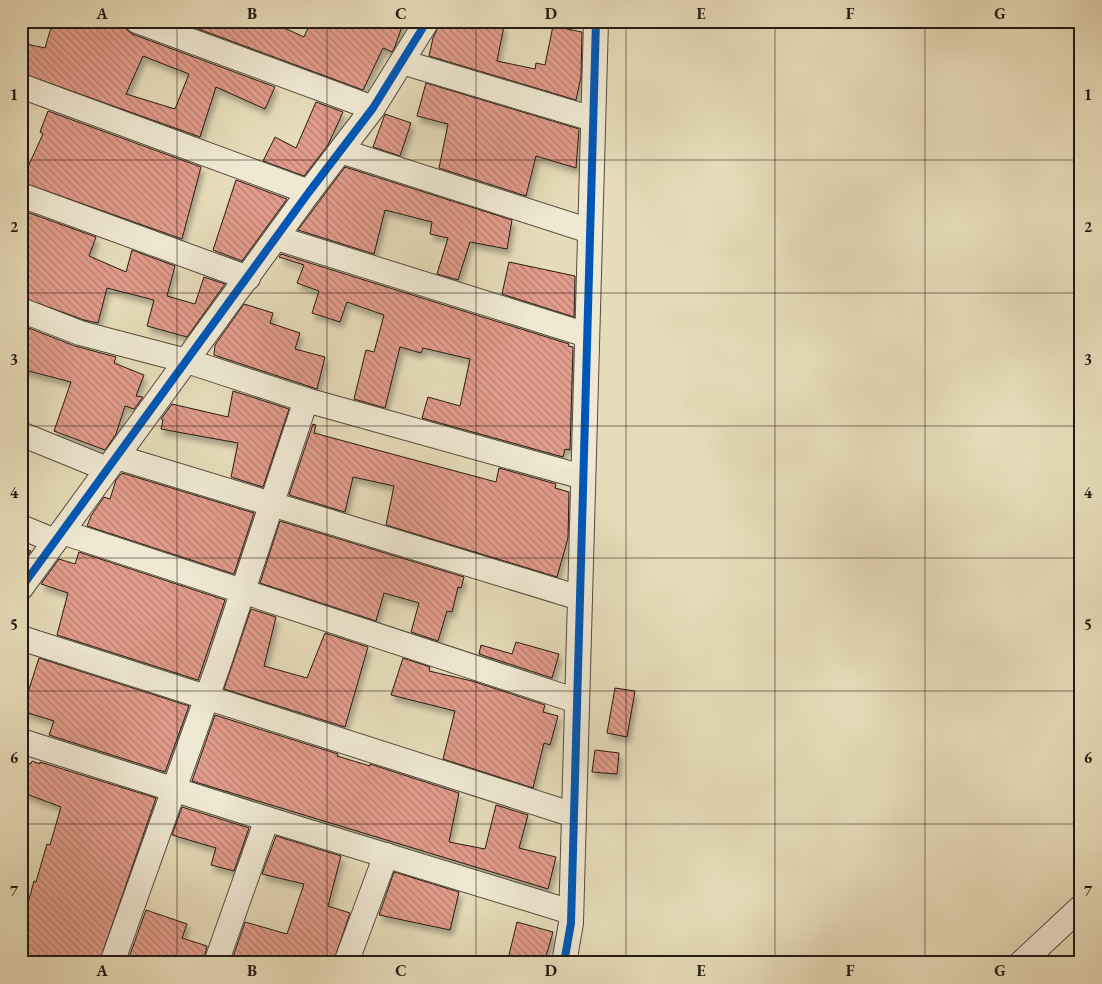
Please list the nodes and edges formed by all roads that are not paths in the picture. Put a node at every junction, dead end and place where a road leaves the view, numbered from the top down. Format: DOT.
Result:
graph roads {
  1 [pos="138,21"];
  2 [pos="596,21"];
  3 [pos="421,23"];
  4 [pos="402,62"];
  5 [pos="21,86"];
  6 [pos="373,108"];
  7 [pos="593,120"];
  8 [pos="341,151"];
  9 [pos="309,192"];
  10 [pos="21,195"];
  11 [pos="590,231"];
  12 [pos="277,238"];
  13 [pos="248,278"];
  14 [pos="21,310"];
  15 [pos="587,335"];
  16 [pos="187,361"];
  17 [pos="306,400"];
  18 [pos="21,434"];
  19 [pos="112,463"];
  20 [pos="583,477"];
  21 [pos="271,505"];
  22 [pos="21,528"];
  23 [pos="59,536"];
  24 [pos="21,588"];
  25 [pos="243,591"];
  26 [pos="580,598"];
  27 [pos="21,638"];
  28 [pos="206,698"];
  29 [pos="577,701"];
  30 [pos="21,741"];
  31 [pos="172,791"];
  32 [pos="574,815"];
  33 [pos="267,819"];
  34 [pos="386,855"];
  35 [pos="1081,906"];
  36 [pos="571,912"];
  37 [pos="112,963"];
  38 [pos="216,963"];
  39 [pos="346,963"];
  40 [pos="564,963"];
  41 [pos="1021,963"];
  1 -- 6 [label="street"];
  2 -- 7 [label="street"];
  3 -- 4 [label="street"];
  4 -- 6 [label="street"];
  4 -- 7 [label="street"];
  5 -- 9 [label="street"];
  6 -- 8 [label="street"];
  7 -- 11 [label="street"];
  8 -- 9 [label="street"];
  8 -- 11 [label="street"];
  9 -- 12 [label="street"];
  10 -- 13 [label="street"];
  11 -- 15 [label="street"];
  12 -- 13 [label="street"];
  12 -- 15 [label="street"];
  13 -- 16 [label="street"];
  14 -- 16 [label="street"];
  15 -- 20 [label="street"];
  16 -- 17 [label="street"];
  16 -- 19 [label="street"];
  17 -- 20 [label="street"];
  17 -- 21 [label="street"];
  18 -- 19 [label="street"];
  19 -- 21 [label="street"];
  19 -- 23 [label="street"];
  20 -- 26 [label="street"];
  21 -- 25 [label="street"];
  21 -- 26 [label="street"];
  22 -- 23 [label="street"];
  23 -- 24 [label="street"];
  23 -- 25 [label="street"];
  25 -- 28 [label="street"];
  25 -- 29 [label="street"];
  26 -- 29 [label="street"];
  27 -- 28 [label="street"];
  28 -- 31 [label="street"];
  28 -- 32 [label="street"];
  29 -- 32 [label="street"];
  30 -- 31 [label="street"];
  31 -- 33 [label="street"];
  31 -- 37 [label="street"];
  32 -- 36 [label="street"];
  33 -- 34 [label="street"];
  33 -- 38 [label="street"];
  34 -- 36 [label="street"];
  34 -- 39 [label="street"];
  35 -- 41 [label="street"];
  36 -- 40 [label="street"];
}
